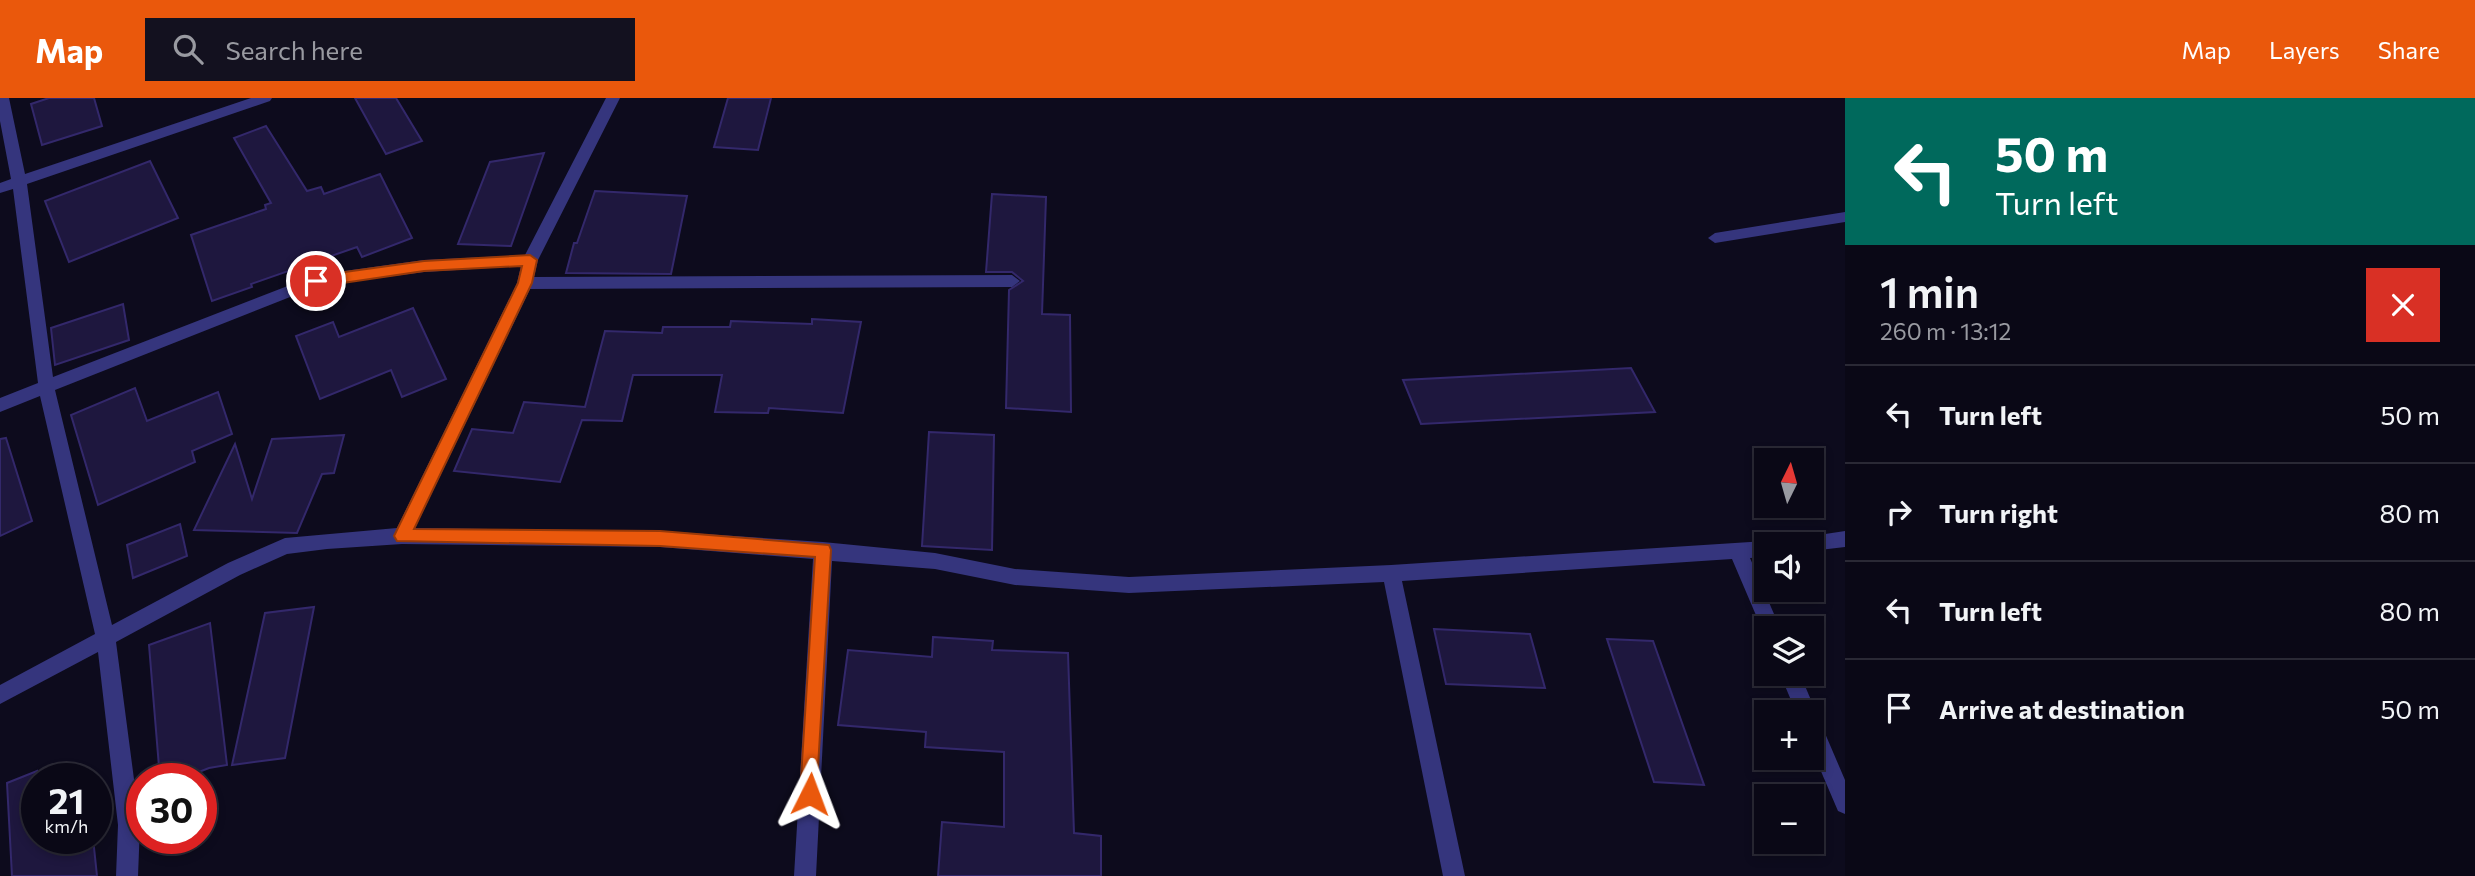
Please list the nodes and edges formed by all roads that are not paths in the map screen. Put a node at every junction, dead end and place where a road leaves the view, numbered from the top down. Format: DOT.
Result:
graph roads {
  1 [pos="2,98"];
  2 [pos="265,98"];
  3 [pos="613,98"];
  4 [pos="19,181"];
  5 [pos="0,188"];
  6 [pos="1845,217"];
  7 [pos="1715,238"];
  8 [pos="530,260"];
  9 [pos="1012,281"];
  10 [pos="525,283"];
  11 [pos="46,385"];
  12 [pos="0,405"];
  13 [pos="402,536"];
  14 [pos="1845,539"];
  15 [pos="1824,542"];
  16 [pos="823,550"];
  17 [pos="1754,551"];
  18 [pos="1740,553"];
  19 [pos="1391,573"];
  20 [pos="1766,616"];
  21 [pos="106,639"];
  22 [pos="0,695"];
  23 [pos="1824,755"];
  24 [pos="1845,804"];
  25 [pos="127,876"];
  26 [pos="805,876"];
  27 [pos="1454,876"];
  1 -- 4 [label="street"];
  2 -- 4 [label="street"];
  3 -- 8 [label="street"];
  4 -- 5 [label="street"];
  4 -- 11 [label="street"];
  6 -- 7 [label="street"];
  8 -- 10 [label="street"];
  8 -- 11 [label="street"];
  9 -- 10 [label="street"];
  10 -- 13 [label="street"];
  11 -- 12 [label="street"];
  11 -- 21 [label="street"];
  13 -- 16 [label="street"];
  13 -- 21 [label="street"];
  14 -- 15 [label="street"];
  16 -- 19 [label="street"];
  16 -- 26 [label="street"];
  17 -- 18 [label="street"];
  18 -- 19 [label="street"];
  18 -- 20 [label="street"];
  19 -- 27 [label="street"];
  21 -- 22 [label="street"];
  21 -- 25 [label="street"];
  23 -- 24 [label="street"];
}
